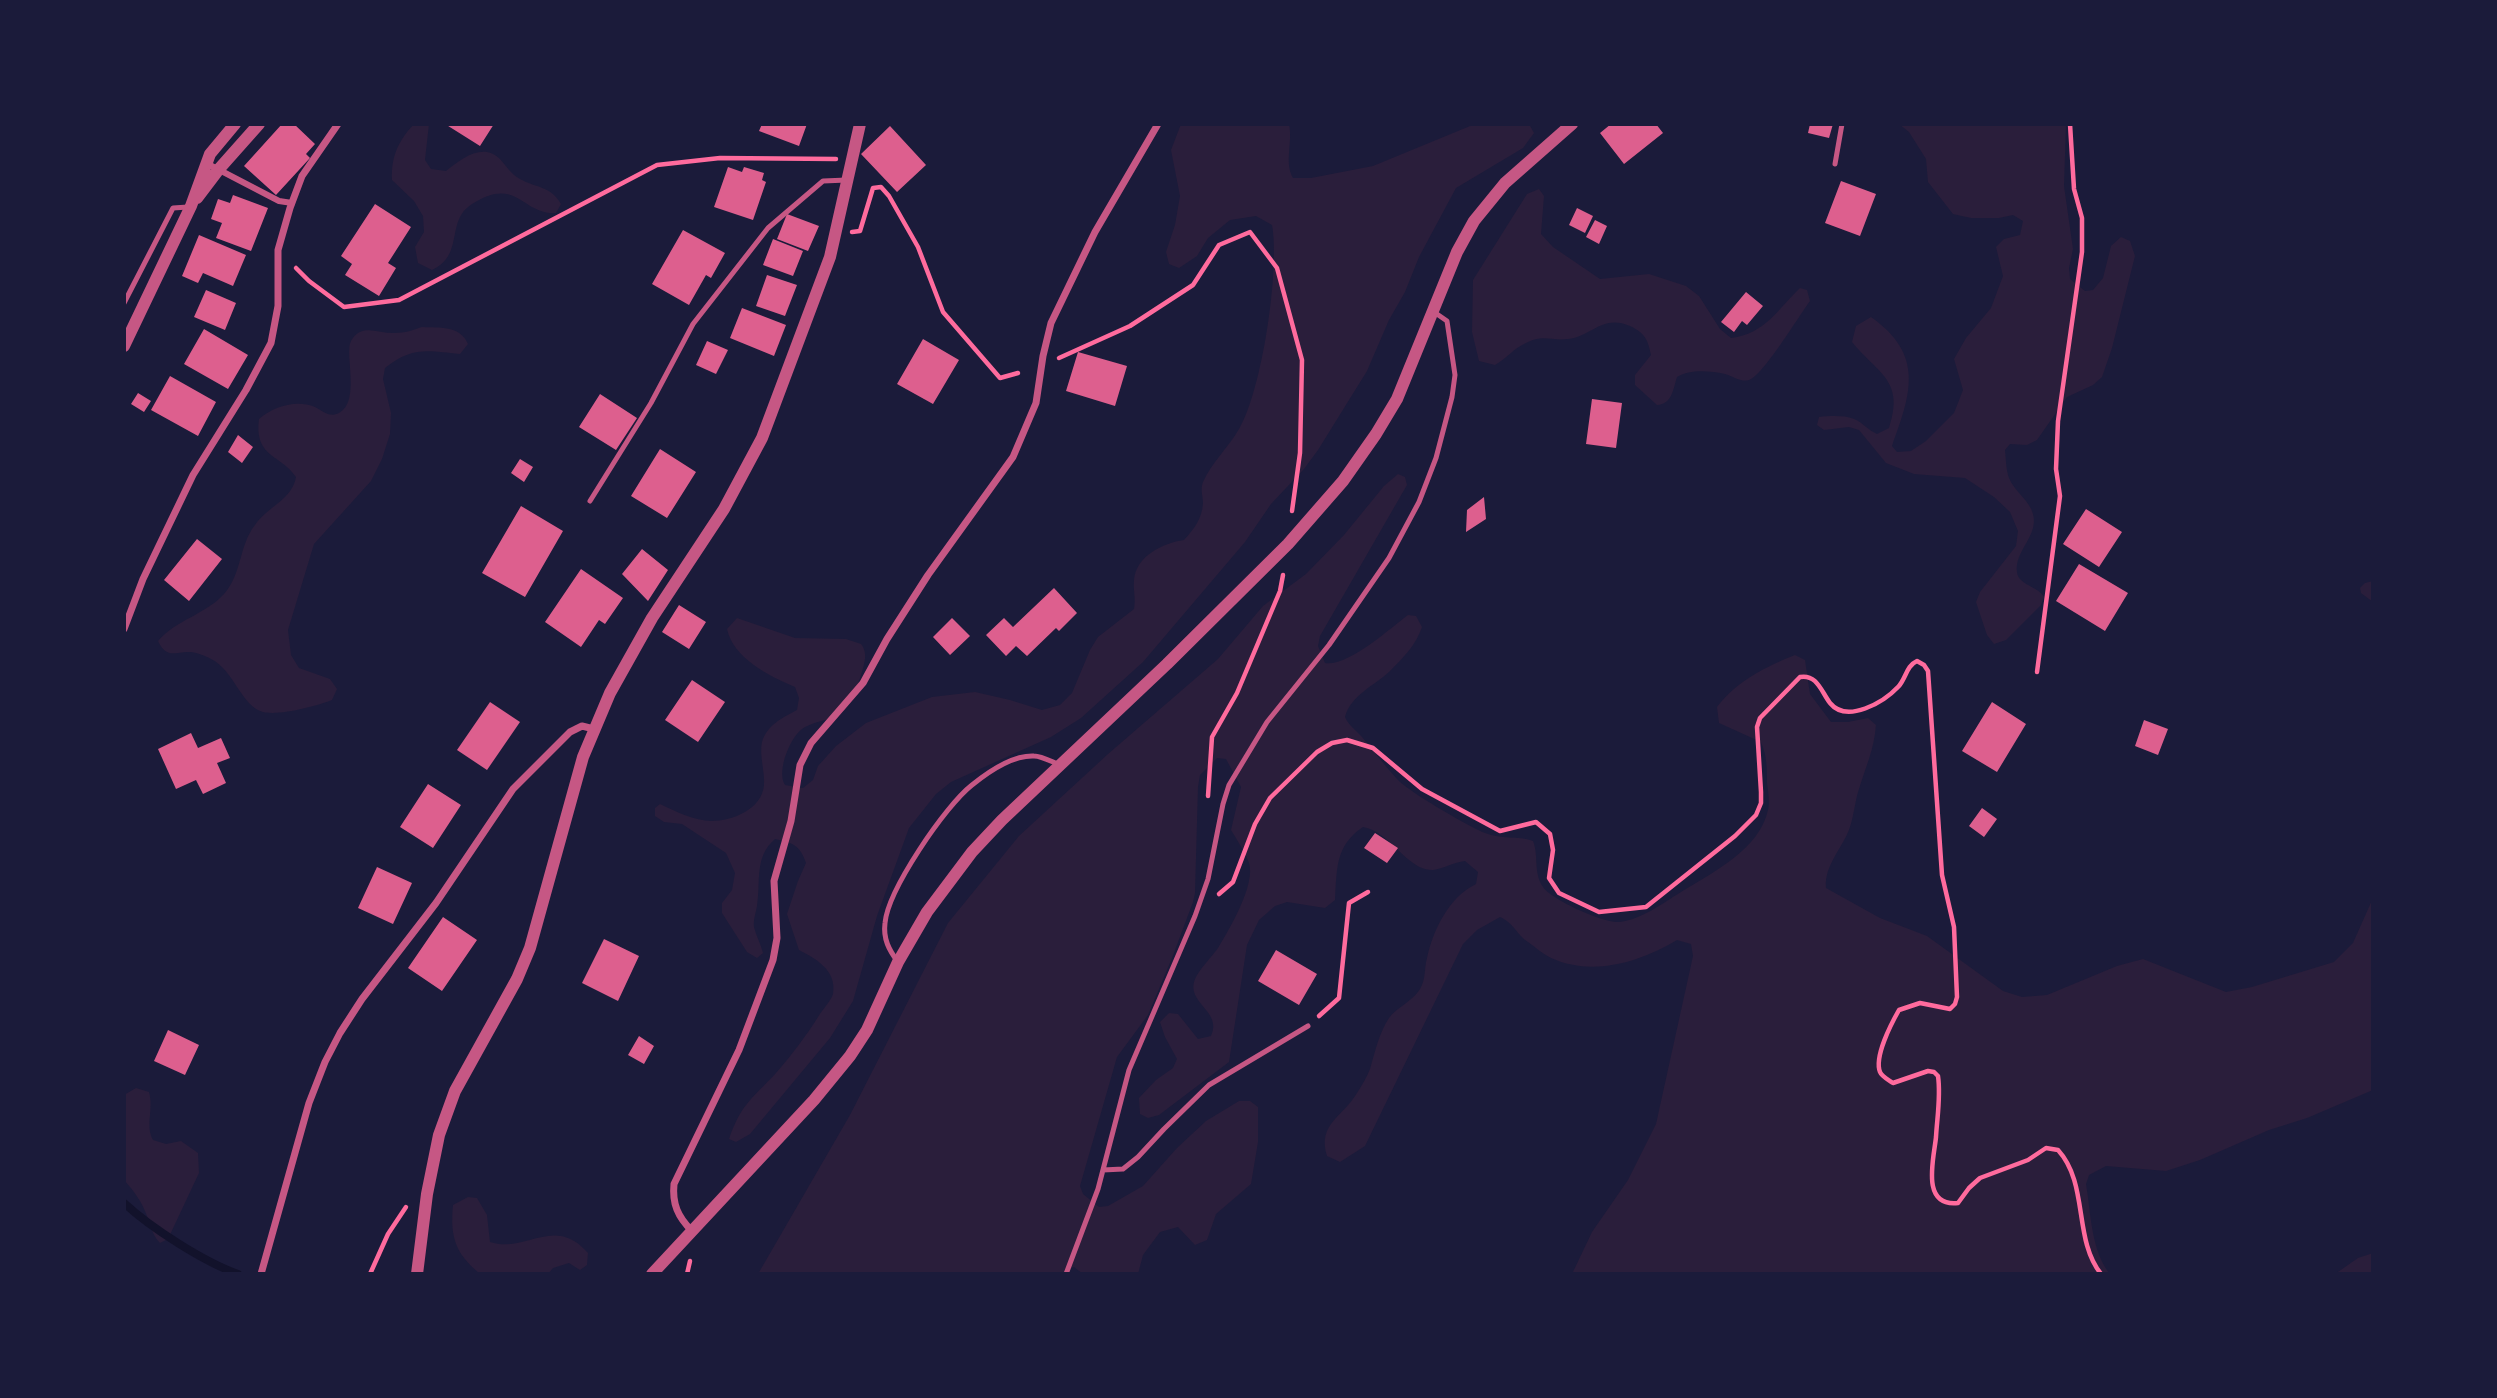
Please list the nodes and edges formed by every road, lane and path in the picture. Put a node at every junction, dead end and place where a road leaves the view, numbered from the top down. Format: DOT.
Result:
graph roads {
  1 [pos="235,124"];
  2 [pos="259,124"];
  3 [pos="338,124"];
  4 [pos="860,124"];
  5 [pos="1158,124"];
  6 [pos="1572,124"];
  7 [pos="1842,124"];
  8 [pos="2070,124"];
  9 [pos="851,160"];
  10 [pos="206,163"];
  11 [pos="1835,164"];
  12 [pos="219,169"];
  13 [pos="847,180"];
  14 [pos="292,203"];
  15 [pos="191,206"];
  16 [pos="836,234"];
  17 [pos="296,268"];
  18 [pos="124,303"];
  19 [pos="1434,312"];
  20 [pos="124,346"];
  21 [pos="1042,365"];
  22 [pos="1018,373"];
  23 [pos="590,501"];
  24 [pos="1287,544"];
  25 [pos="124,629"];
  26 [pos="2037,672"];
  27 [pos="594,729"];
  28 [pos="1060,765"];
  29 [pos="1208,800"];
  30 [pos="1368,892"];
  31 [pos="1202,898"];
  32 [pos="898,962"];
  33 [pos="1308,1026"];
  34 [pos="1103,1170"];
  35 [pos="427,1194"];
  36 [pos="692,1231"];
  37 [pos="261,1274"];
  38 [pos="370,1274"];
  39 [pos="417,1274"];
  40 [pos="652,1274"];
  41 [pos="1066,1274"];
  42 [pos="2101,1274"];
  1 -- 10 [label="street"];
  2 -- 12 [label="street"];
  3 -- 14 [label="street"];
  4 -- 9 [label="street"];
  5 -- 21 [label="street"];
  6 -- 19 [label="street"];
  7 -- 11 [label="lane"];
  8 -- 26 [label="path"];
  9 -- 13 [label="street"];
  9 -- 17 [label="path"];
  10 -- 12 [label="street"];
  10 -- 15 [label="street"];
  12 -- 14 [label="street"];
  12 -- 15 [label="street"];
  13 -- 16 [label="street"];
  13 -- 23 [label="lane"];
  14 -- 25 [label="street"];
  15 -- 18 [label="lane"];
  15 -- 20 [label="street"];
  16 -- 22 [label="path"];
  16 -- 27 [label="street"];
  19 -- 24 [label="street"];
  19 -- 31 [label="lane"];
  21 -- 24 [label="path"];
  21 -- 36 [label="street"];
  24 -- 28 [label="street"];
  24 -- 29 [label="path"];
  27 -- 35 [label="street"];
  27 -- 37 [label="street"];
  28 -- 32 [label="street"];
  28 -- 32 [label="lane"];
  30 -- 33 [label="path"];
  31 -- 34 [label="lane"];
  31 -- 42 [label="path"];
  32 -- 36 [label="street"];
  33 -- 34 [label="lane"];
  34 -- 41 [label="lane"];
  35 -- 38 [label="path"];
  35 -- 39 [label="street"];
  36 -- 40 [label="street"];
}
